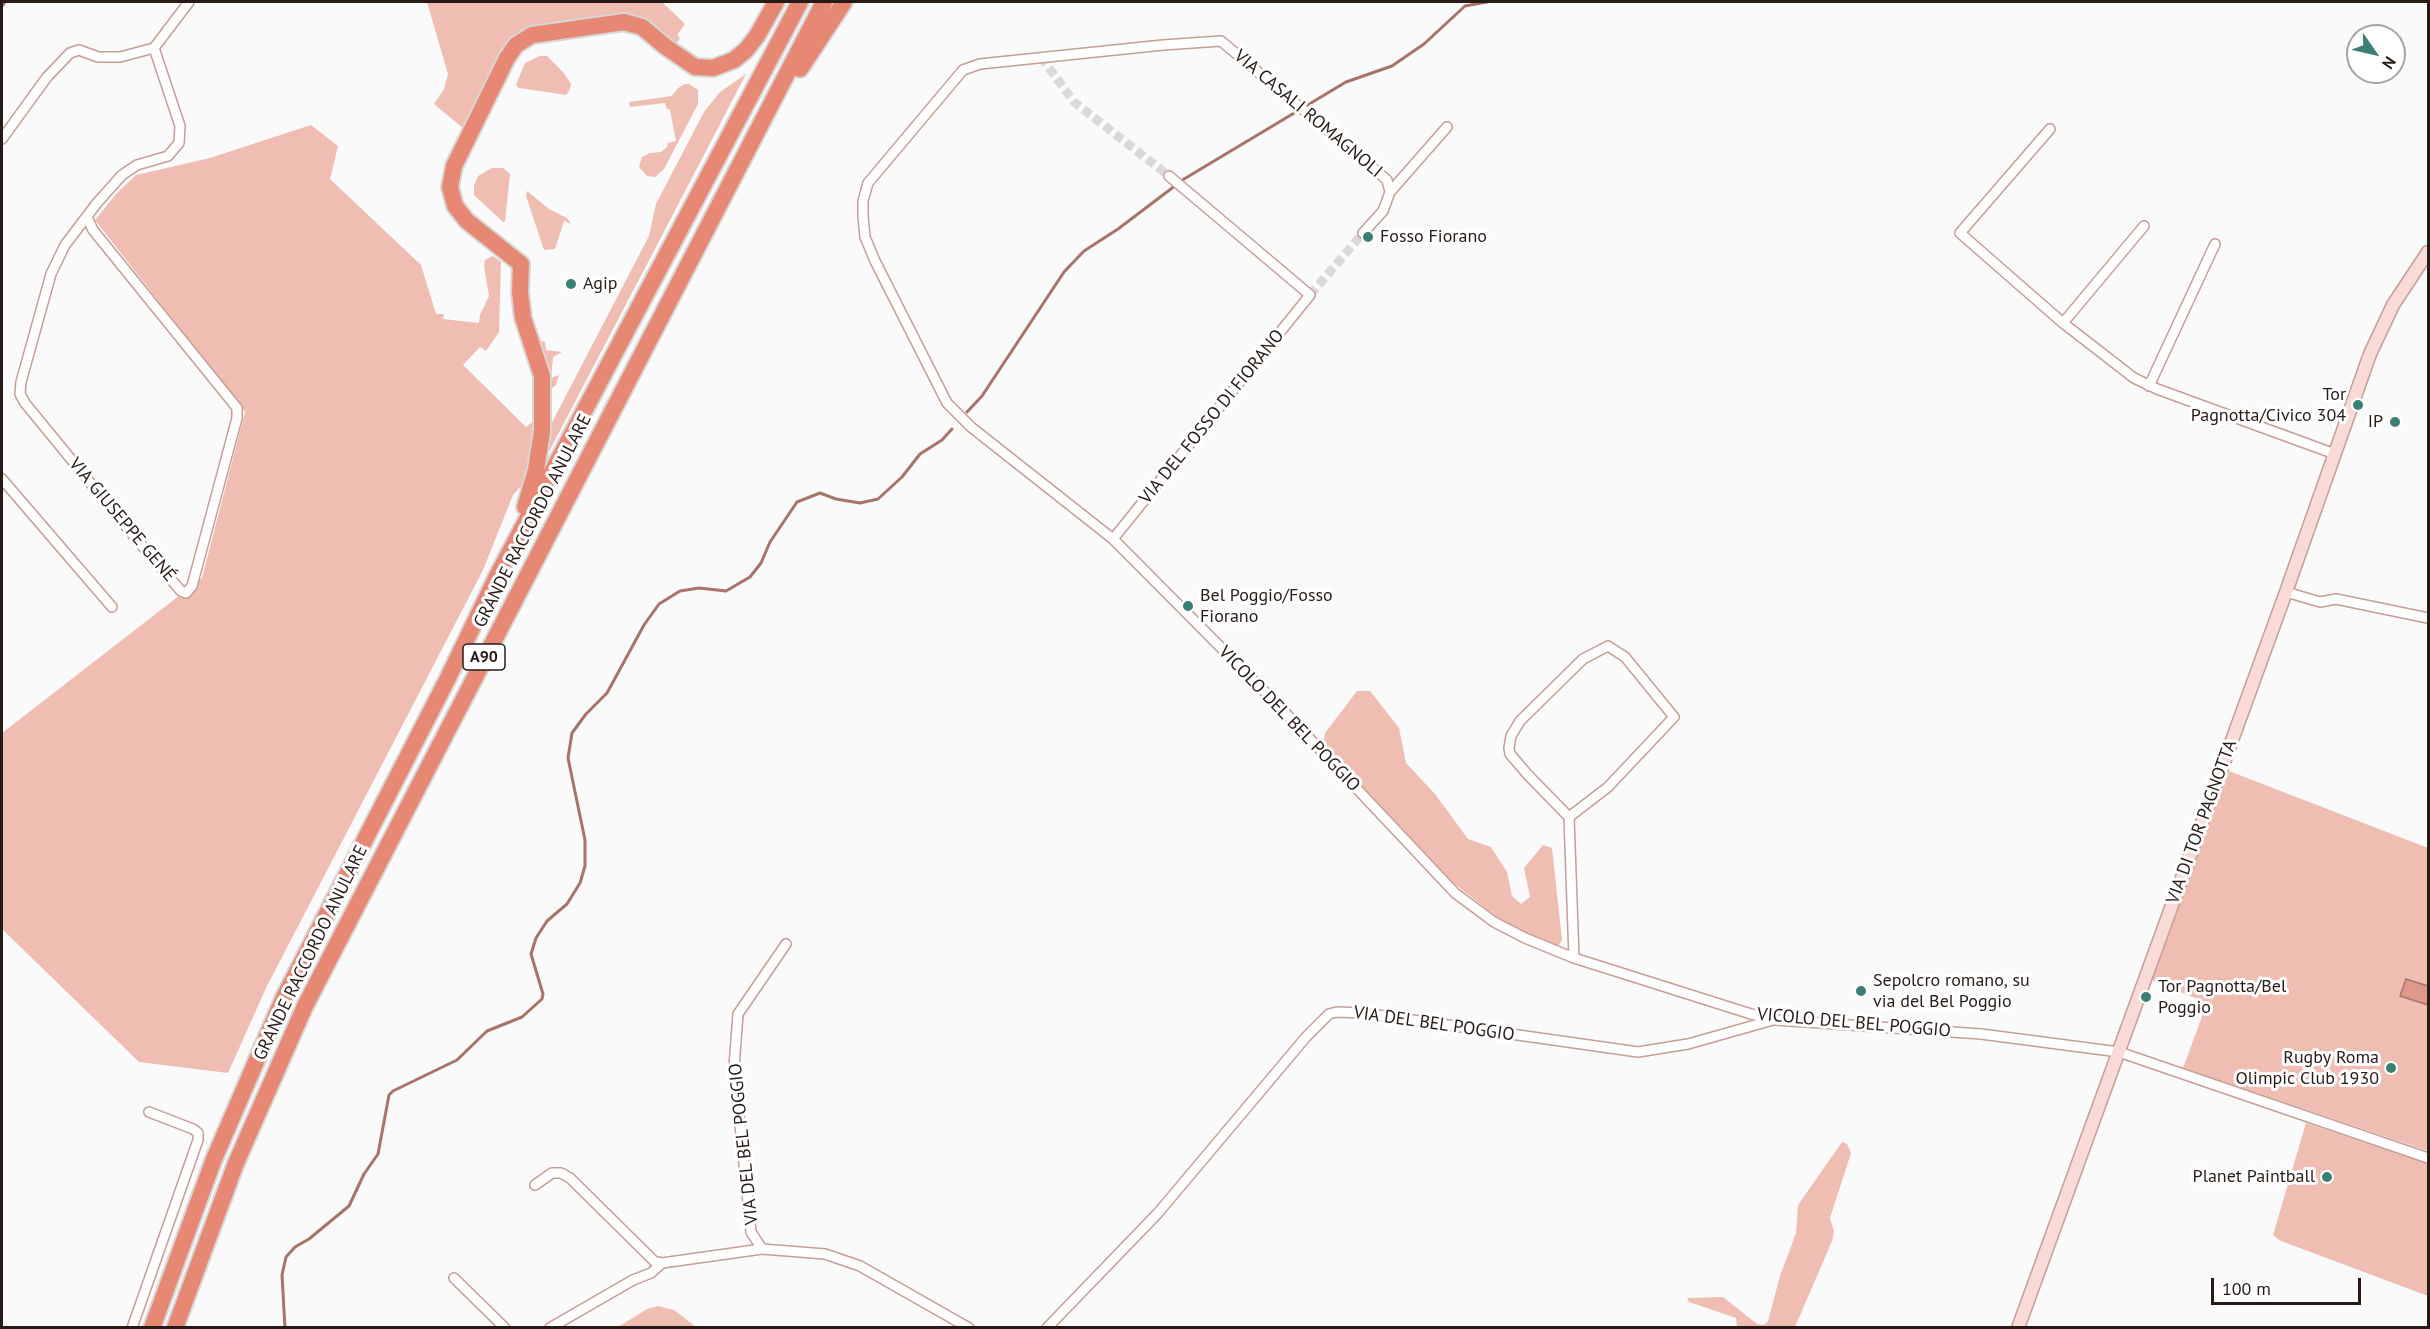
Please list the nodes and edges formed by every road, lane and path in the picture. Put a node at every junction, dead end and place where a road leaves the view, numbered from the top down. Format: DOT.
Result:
graph roads {
  1 [pos="189,2"];
  2 [pos="776,2"];
  3 [pos="800,2"];
  4 [pos="824,2"];
  5 [pos="844,2"];
  6 [pos="154,48"];
  7 [pos="1041,57"];
  8 [pos="1447,127"];
  9 [pos="2050,129"];
  10 [pos="2,139"];
  11 [pos="752,142"];
  12 [pos="1169,176"];
  13 [pos="1390,192"];
  14 [pos="87,217"];
  15 [pos="2144,226"];
  16 [pos="1363,233"];
  17 [pos="2215,244"];
  18 [pos="2428,252"];
  19 [pos="2063,323"];
  20 [pos="2149,386"];
  21 [pos="2336,454"];
  22 [pos="2,479"];
  23 [pos="1113,539"];
  24 [pos="496,578"];
  25 [pos="2286,592"];
  26 [pos="112,607"];
  27 [pos="2428,618"];
  28 [pos="1569,817"];
  29 [pos="786,944"];
  30 [pos="1574,958"];
  31 [pos="1776,1020"];
  32 [pos="2119,1052"];
  33 [pos="149,1112"];
  34 [pos="2428,1158"];
  35 [pos="535,1185"];
  36 [pos="762,1249"];
  37 [pos="662,1263"];
  38 [pos="454,1278"];
  39 [pos="132,1328"];
  40 [pos="152,1328"];
  41 [pos="176,1328"];
  42 [pos="505,1328"];
  43 [pos="550,1328"];
  44 [pos="969,1328"];
  45 [pos="1047,1328"];
  46 [pos="2018,1328"];
  1 -- 6 [label="street"];
  2 -- 24 [label="highway"];
  3 -- 24 [label="highway, GRANDE RACCORDO ANULARE / A90"];
  4 -- 11 [label="highway, GRANDE RACCORDO ANULARE / A90"];
  5 -- 11 [label="highway"];
  6 -- 10 [label="street"];
  6 -- 14 [label="street, VIA GIUSEPPE GENÉ"];
  7 -- 13 [label="street, VIA CASALI ROMAGNOLI"];
  7 -- 23 [label="street, VICOLO DEL BEL POGGIO"];
  8 -- 13 [label="street"];
  9 -- 19 [label="street"];
  11 -- 41 [label="highway, GRANDE RACCORDO ANULARE / A90"];
  12 -- 23 [label="street, VIA DEL FOSSO DI FIORANO"];
  13 -- 16 [label="street"];
  14 -- 14 [label="street, VIA GIUSEPPE GENÉ"];
  15 -- 19 [label="street"];
  17 -- 20 [label="street"];
  18 -- 21 [label="street, VIA DI TOR PAGNOTTA"];
  19 -- 20 [label="street"];
  20 -- 21 [label="street"];
  21 -- 25 [label="street, VIA DI TOR PAGNOTTA"];
  22 -- 26 [label="street"];
  23 -- 30 [label="street, VICOLO DEL BEL POGGIO"];
  24 -- 40 [label="highway, GRANDE RACCORDO ANULARE / A90"];
  25 -- 27 [label="street"];
  25 -- 32 [label="street, VIA DI TOR PAGNOTTA"];
  28 -- 28 [label="street"];
  28 -- 30 [label="street"];
  29 -- 36 [label="street, VIA DEL BEL POGGIO"];
  30 -- 31 [label="street, VICOLO DEL BEL POGGIO"];
  31 -- 32 [label="street, VICOLO DEL BEL POGGIO"];
  31 -- 45 [label="street, VIA DEL BEL POGGIO"];
  32 -- 34 [label="street"];
  32 -- 46 [label="street, VIA DI TOR PAGNOTTA"];
  33 -- 39 [label="street"];
  35 -- 37 [label="street"];
  36 -- 37 [label="street, VIA DEL BEL POGGIO"];
  36 -- 44 [label="street, VIA DEL BEL POGGIO"];
  37 -- 43 [label="street, VIA DEL BEL POGGIO"];
  38 -- 42 [label="street"];
}
